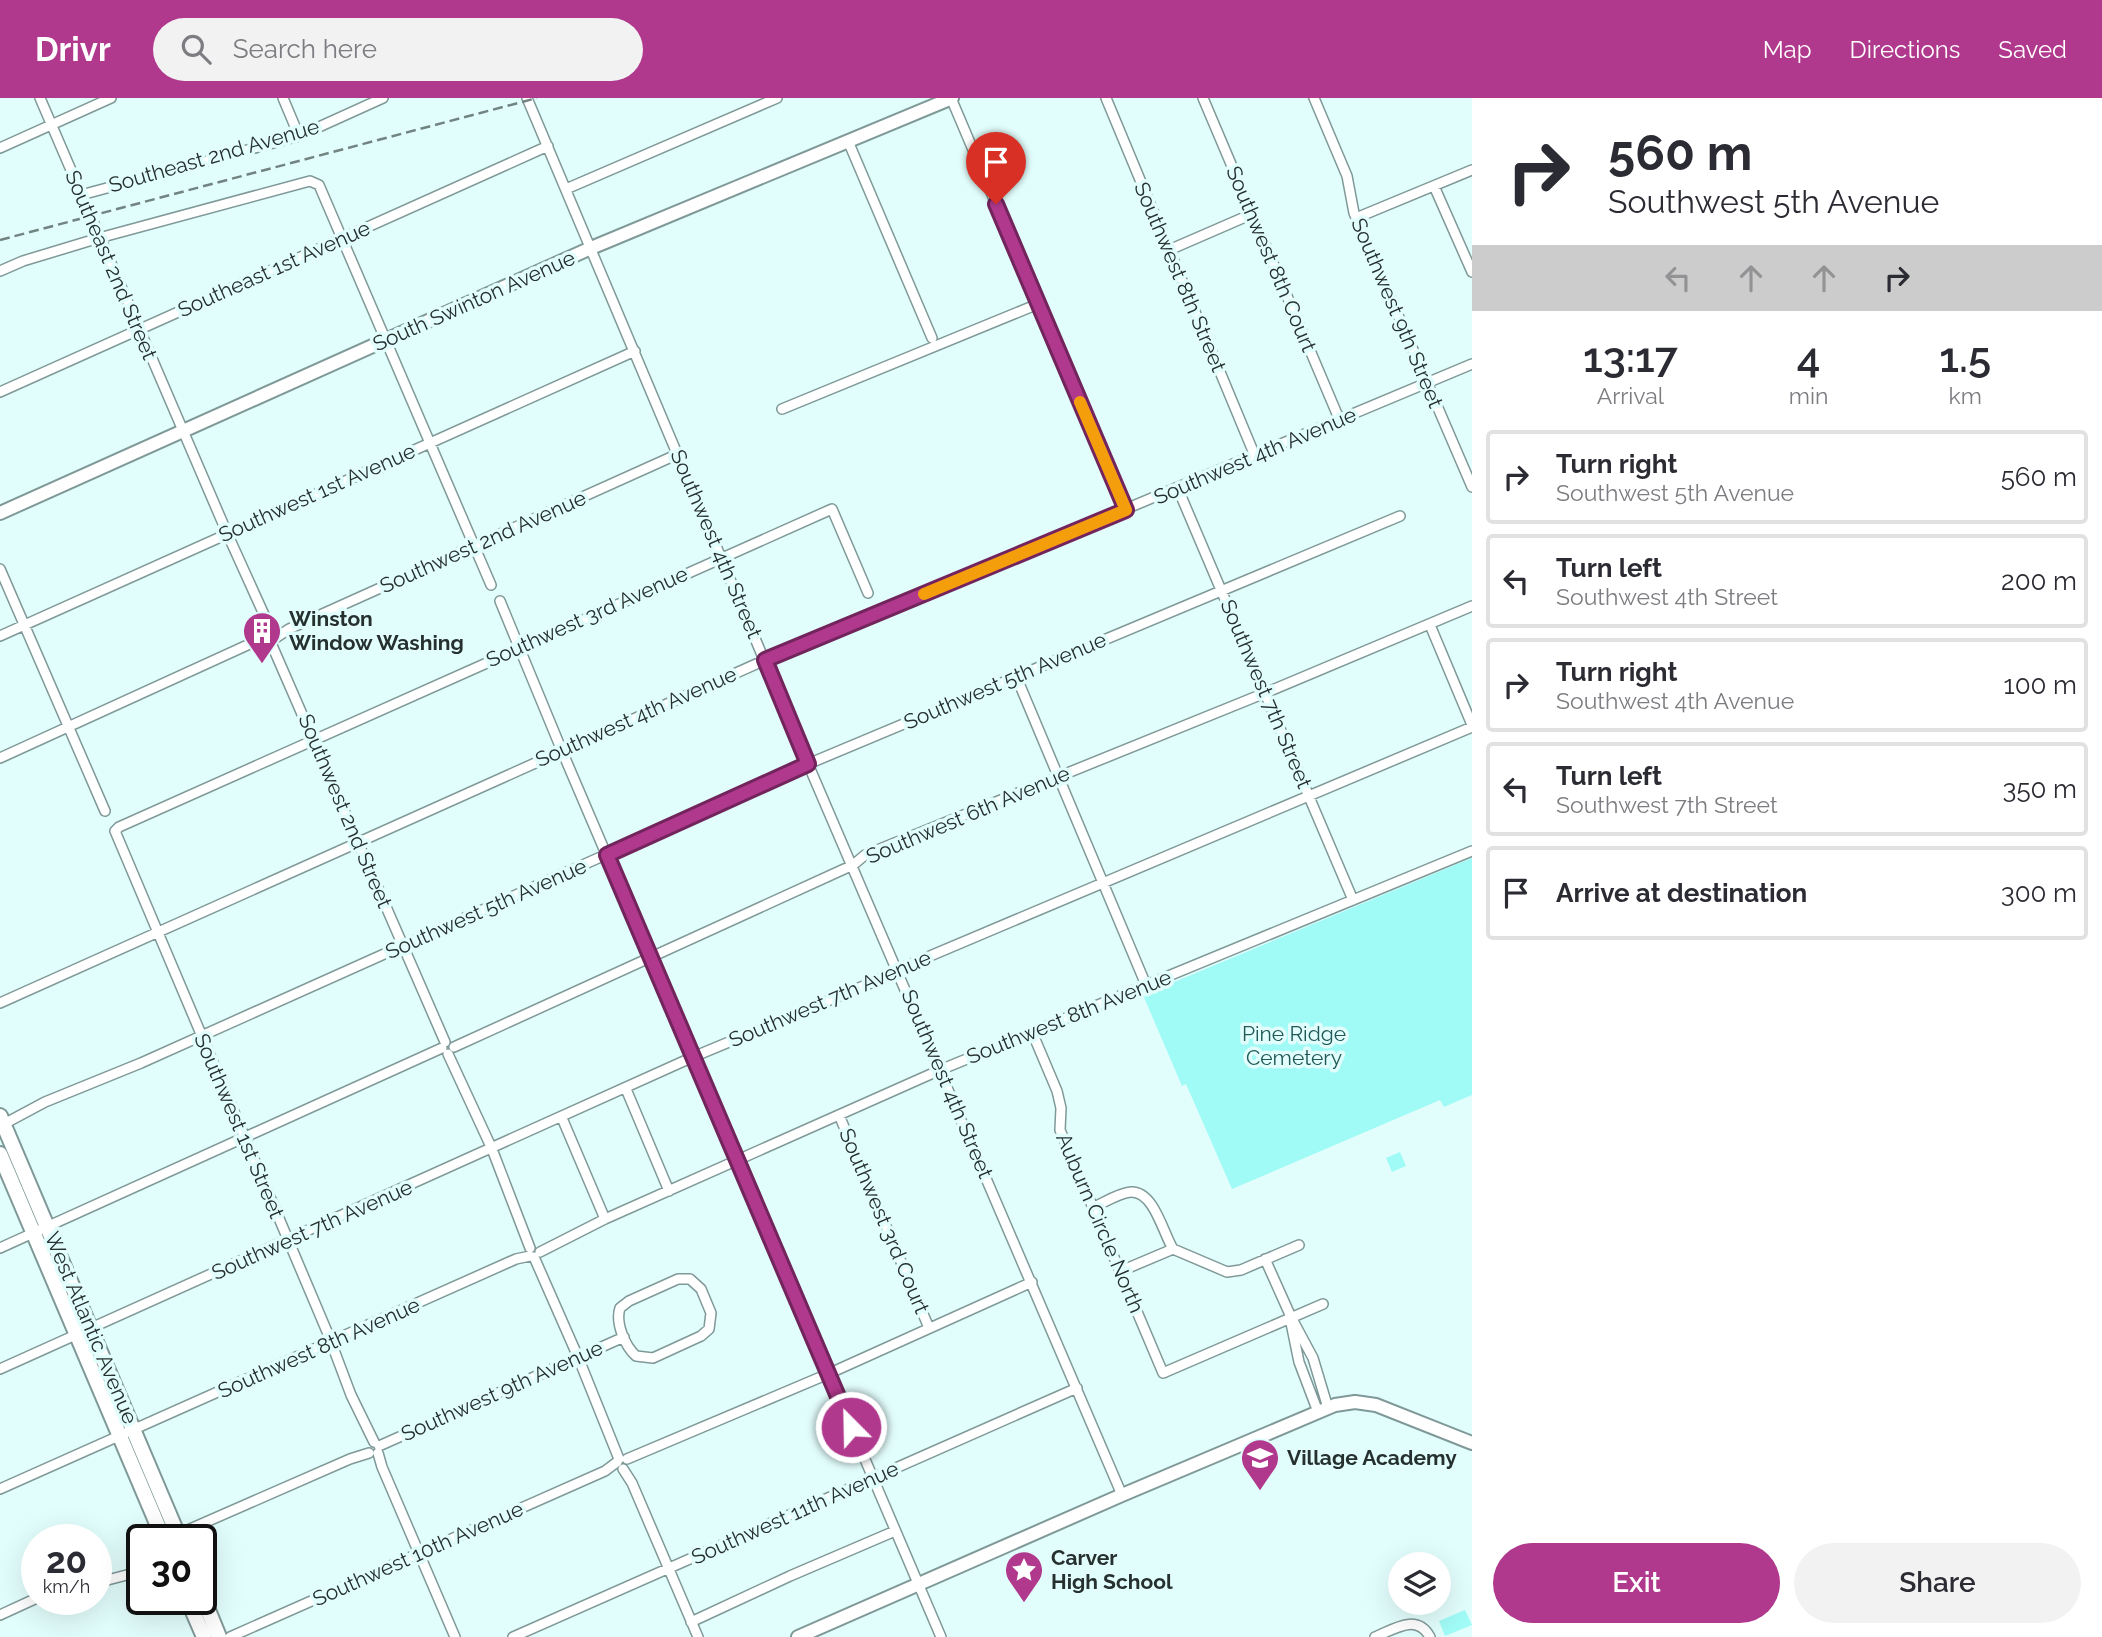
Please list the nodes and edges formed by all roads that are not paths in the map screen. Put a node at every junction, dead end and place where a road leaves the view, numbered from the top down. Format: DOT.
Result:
graph roads {
  1 [pos="40,98"];
  2 [pos="111,98"];
  3 [pos="283,98"];
  4 [pos="383,98"];
  5 [pos="527,98"];
  6 [pos="951,98"];
  7 [pos="1106,98"];
  8 [pos="1203,98"];
  9 [pos="1314,98"];
  10 [pos="777,99"];
  11 [pos="51,125"];
  12 [pos="299,136"];
  13 [pos="848,141"];
  14 [pos="548,146"];
  15 [pos="0,148"];
  16 [pos="1472,170"];
  17 [pos="1434,186"];
  18 [pos="566,189"];
  19 [pos="81,195"];
  20 [pos="1252,214"];
  21 [pos="1356,218"];
  22 [pos="99,238"];
  23 [pos="343,238"];
  24 [pos="591,248"];
  25 [pos="1169,250"];
  26 [pos="0,271"];
  27 [pos="1472,272"];
  28 [pos="1038,303"];
  29 [pos="139,329"];
  30 [pos="932,338"];
  31 [pos="387,340"];
  32 [pos="635,351"];
  33 [pos="1472,364"];
  34 [pos="1427,383"];
  35 [pos="0,392"];
  36 [pos="782,409"];
  37 [pos="1340,421"];
  38 [pos="183,431"];
  39 [pos="430,443"];
  40 [pos="678,454"];
  41 [pos="1255,456"];
  42 [pos="1472,487"];
  43 [pos="1178,489"];
  44 [pos="1126,510"];
  45 [pos="0,513"];
  46 [pos="1400,516"];
  47 [pos="227,533"];
  48 [pos="474,545"];
  49 [pos="722,557"];
  50 [pos="0,569"];
  51 [pos="491,584"];
  52 [pos="1222,591"];
  53 [pos="868,593"];
  54 [pos="500,601"];
  55 [pos="1472,606"];
  56 [pos="1430,625"];
  57 [pos="24,626"];
  58 [pos="0,636"];
  59 [pos="271,637"];
  60 [pos="519,647"];
  61 [pos="765,660"];
  62 [pos="1016,676"];
  63 [pos="1265,693"];
  64 [pos="1472,726"];
  65 [pos="68,728"];
  66 [pos="314,738"];
  67 [pos="562,751"];
  68 [pos="0,758"];
  69 [pos="808,764"];
  70 [pos="1057,778"];
  71 [pos="1309,796"];
  72 [pos="105,811"];
  73 [pos="115,831"];
  74 [pos="359,843"];
  75 [pos="1472,850"];
  76 [pos="607,855"];
  77 [pos="853,865"];
  78 [pos="1103,881"];
  79 [pos="1353,900"];
  80 [pos="156,933"];
  81 [pos="403,946"];
  82 [pos="650,957"];
  83 [pos="897,970"];
  84 [pos="1146,985"];
  85 [pos="0,1003"];
  86 [pos="1032,1032"];
  87 [pos="200,1037"];
  88 [pos="448,1048"];
  89 [pos="693,1057"];
  90 [pos="940,1070"];
  91 [pos="626,1089"];
  92 [pos="839,1115"];
  93 [pos="562,1118"];
  94 [pos="1,1122"];
  95 [pos="244,1139"];
  96 [pos="492,1149"];
  97 [pos="0,1154"];
  98 [pos="737,1160"];
  99 [pos="669,1191"];
  100 [pos="1094,1207"];
  101 [pos="605,1219"];
  102 [pos="41,1229"];
  103 [pos="288,1240"];
  104 [pos="1299,1245"];
  105 [pos="0,1248"];
  106 [pos="1173,1249"];
  107 [pos="534,1251"];
  108 [pos="1265,1259"];
  109 [pos="1121,1271"];
  110 [pos="1032,1282"];
  111 [pos="1323,1304"];
  112 [pos="1291,1317"];
  113 [pos="929,1328"];
  114 [pos="85,1331"];
  115 [pos="624,1337"];
  116 [pos="330,1343"];
  117 [pos="578,1357"];
  118 [pos="0,1369"];
  119 [pos="828,1374"];
  120 [pos="1077,1388"];
  121 [pos="1323,1410"];
  122 [pos="127,1433"];
  123 [pos="1472,1443"];
  124 [pos="373,1449"];
  125 [pos="623,1463"];
  126 [pos="873,1479"];
  127 [pos="0,1489"];
  128 [pos="1122,1495"];
  129 [pos="166,1524"];
  130 [pos="205,1524"];
  131 [pos="895,1531"];
  132 [pos="419,1553"];
  133 [pos="668,1569"];
  134 [pos="918,1584"];
  135 [pos="21,1605"];
  136 [pos="0,1615"];
  137 [pos="194,1615"];
  138 [pos="210,1615"];
  139 [pos="691,1622"];
  140 [pos="204,1637"];
  141 [pos="219,1637"];
  142 [pos="230,1637"];
  143 [pos="455,1637"];
  144 [pos="513,1637"];
  145 [pos="698,1637"];
  146 [pos="799,1637"];
  147 [pos="940,1637"];
  148 [pos="1375,1637"];
  149 [pos="1430,1637"];
  1 -- 11 [label="street, Southeast 2nd Street"];
  2 -- 11 [label="street"];
  3 -- 12 [label="street"];
  4 -- 12 [label="street, Southeast 2nd Avenue"];
  5 -- 14 [label="street, Southwest 4th Street"];
  6 -- 13 [label="street, South Swinton Avenue"];
  6 -- 28 [label="street"];
  7 -- 25 [label="street, Southwest 8th Street"];
  8 -- 20 [label="street, Southwest 8th Court"];
  9 -- 21 [label="street, Southwest 9th Street"];
  10 -- 18 [label="street"];
  11 -- 15 [label="street"];
  11 -- 19 [label="street, Southeast 2nd Street"];
  12 -- 19 [label="street, Southeast 2nd Avenue"];
  13 -- 24 [label="street, South Swinton Avenue"];
  13 -- 30 [label="street"];
  14 -- 18 [label="street, Southwest 4th Street"];
  14 -- 23 [label="street, Southeast 1st Avenue"];
  16 -- 17 [label="street"];
  17 -- 21 [label="street"];
  17 -- 27 [label="street"];
  18 -- 24 [label="street, Southwest 4th Street"];
  19 -- 22 [label="street, Southeast 2nd Street"];
  20 -- 25 [label="street"];
  20 -- 37 [label="street, Southwest 8th Court"];
  21 -- 34 [label="street, Southwest 9th Street"];
  22 -- 23 [label="street"];
  22 -- 26 [label="street"];
  22 -- 29 [label="street, Southeast 2nd Street"];
  23 -- 29 [label="street, Southeast 1st Avenue"];
  23 -- 31 [label="street"];
  24 -- 31 [label="street, South Swinton Avenue"];
  24 -- 32 [label="street, Southwest 4th Street"];
  25 -- 41 [label="street, Southwest 8th Street"];
  28 -- 36 [label="street"];
  28 -- 44 [label="street"];
  29 -- 35 [label="street, Southeast 1st Avenue"];
  29 -- 38 [label="street, Southeast 2nd Street"];
  31 -- 38 [label="street, South Swinton Avenue"];
  31 -- 39 [label="street"];
  32 -- 39 [label="street, Southwest 1st Avenue"];
  32 -- 40 [label="street, Southwest 4th Street"];
  33 -- 34 [label="street, Southwest 4th Avenue"];
  34 -- 37 [label="street, Southwest 4th Avenue"];
  34 -- 42 [label="street, Southwest 9th Street"];
  37 -- 41 [label="street, Southwest 4th Avenue"];
  38 -- 45 [label="street, South Swinton Avenue"];
  38 -- 47 [label="street, Southwest 2nd Street"];
  39 -- 47 [label="street, Southwest 1st Avenue"];
  39 -- 48 [label="street"];
  40 -- 48 [label="street, Southwest 2nd Avenue"];
  40 -- 49 [label="street, Southwest 4th Street"];
  41 -- 43 [label="street, Southwest 4th Avenue"];
  43 -- 44 [label="street, Southwest 4th Avenue"];
  43 -- 52 [label="street, Southwest 7th Street"];
  44 -- 61 [label="street, Southwest 4th Avenue"];
  46 -- 52 [label="street, Southwest 5th Avenue"];
  47 -- 57 [label="street, Southwest 1st Avenue"];
  47 -- 59 [label="street, Southwest 2nd Street"];
  48 -- 51 [label="street"];
  48 -- 59 [label="street, Southwest 2nd Avenue"];
  49 -- 53 [label="street, Southwest 3rd Avenue"];
  49 -- 60 [label="street, Southwest 3rd Avenue"];
  49 -- 61 [label="street, Southwest 4th Street"];
  50 -- 57 [label="street"];
  52 -- 62 [label="street, Southwest 5th Avenue"];
  52 -- 63 [label="street, Southwest 7th Street"];
  54 -- 60 [label="street"];
  55 -- 56 [label="street, Southwest 6th Avenue"];
  56 -- 63 [label="street, Southwest 6th Avenue"];
  56 -- 64 [label="street"];
  57 -- 58 [label="street, Southwest 1st Avenue"];
  57 -- 65 [label="street"];
  59 -- 65 [label="street, Southwest 2nd Avenue"];
  59 -- 66 [label="street, Southwest 2nd Street"];
  60 -- 66 [label="street, Southwest 3rd Avenue"];
  60 -- 67 [label="street"];
  61 -- 67 [label="street, Southwest 4th Avenue"];
  61 -- 69 [label="street, Southwest 4th Street"];
  62 -- 69 [label="street, Southwest 5th Avenue"];
  62 -- 70 [label="street"];
  63 -- 70 [label="street, Southwest 6th Avenue"];
  63 -- 71 [label="street, Southwest 7th Street"];
  64 -- 71 [label="street, Southwest 7th Avenue"];
  65 -- 68 [label="street, Southwest 2nd Avenue"];
  65 -- 72 [label="street"];
  66 -- 73 [label="street, Southwest 3rd Avenue"];
  66 -- 74 [label="street, Southwest 2nd Street"];
  67 -- 74 [label="street, Southwest 4th Avenue"];
  67 -- 76 [label="street"];
  69 -- 76 [label="street, Southwest 5th Avenue"];
  69 -- 77 [label="street, Southwest 4th Street"];
  70 -- 77 [label="street, Southwest 6th Avenue"];
  70 -- 78 [label="street"];
  71 -- 78 [label="street, Southwest 7th Avenue"];
  71 -- 79 [label="street, Southwest 7th Street"];
  73 -- 80 [label="street, Southwest 1st Street"];
  74 -- 80 [label="street, Southwest 4th Avenue"];
  74 -- 81 [label="street, Southwest 2nd Street"];
  75 -- 79 [label="street, Southwest 8th Avenue"];
  76 -- 81 [label="street, Southwest 5th Avenue"];
  76 -- 82 [label="street"];
  77 -- 82 [label="street, Southwest 6th Avenue"];
  77 -- 83 [label="street, Southwest 4th Street"];
  78 -- 83 [label="street, Southwest 7th Avenue"];
  78 -- 84 [label="street"];
  79 -- 84 [label="street, Southwest 8th Avenue"];
  80 -- 85 [label="street, Southwest 4th Avenue"];
  80 -- 87 [label="street, Southwest 1st Street"];
  81 -- 87 [label="street, Southwest 5th Avenue"];
  81 -- 88 [label="street, Southwest 2nd Street"];
  82 -- 88 [label="street, Southwest 6th Avenue"];
  82 -- 89 [label="street"];
  83 -- 89 [label="street, Southwest 7th Avenue"];
  83 -- 90 [label="street, Southwest 4th Street"];
  84 -- 86 [label="street, Southwest 8th Avenue"];
  86 -- 90 [label="street, Southwest 8th Avenue"];
  86 -- 100 [label="street, Auburn Circle North"];
  87 -- 94 [label="street, Southwest 5th Avenue"];
  87 -- 95 [label="street, Southwest 1st Street"];
  88 -- 95 [label="street, Southwest 6th Avenue"];
  88 -- 96 [label="street, Southwest 2nd Street"];
  89 -- 91 [label="street, Southwest 7th Avenue"];
  89 -- 98 [label="street"];
  90 -- 92 [label="street, Southwest 8th Avenue"];
  90 -- 110 [label="street, Southwest 4th Street"];
  91 -- 93 [label="street, Southwest 7th Avenue"];
  91 -- 99 [label="street"];
  92 -- 98 [label="street, Southwest 8th Avenue"];
  92 -- 113 [label="street, Southwest 3rd Court"];
  93 -- 96 [label="street, Southwest 7th Avenue"];
  93 -- 101 [label="street"];
  94 -- 102 [label="main road, West Atlantic Avenue"];
  95 -- 102 [label="street, Southwest 6th Avenue"];
  95 -- 103 [label="street, Southwest 1st Street"];
  96 -- 103 [label="street, Southwest 7th Avenue"];
  96 -- 107 [label="street, Southwest 2nd Street"];
  97 -- 102 [label="main road, West Atlantic Avenue"];
  98 -- 99 [label="street, Southwest 8th Avenue"];
  98 -- 119 [label="street"];
  99 -- 101 [label="street, Southwest 8th Avenue"];
  100 -- 106 [label="street"];
  100 -- 109 [label="street, Auburn Circle North"];
  101 -- 107 [label="street, Southwest 8th Avenue"];
  102 -- 105 [label="street, Southwest 6th Avenue"];
  102 -- 114 [label="main road, West Atlantic Avenue"];
  103 -- 114 [label="street, Southwest 7th Avenue"];
  103 -- 116 [label="street, Southwest 1st Street"];
  104 -- 108 [label="street"];
  106 -- 108 [label="street"];
  106 -- 109 [label="street"];
  107 -- 116 [label="street, Southwest 8th Avenue"];
  107 -- 117 [label="street, Southwest 2nd Street"];
  108 -- 112 [label="street"];
  109 -- 112 [label="street, Auburn Circle North"];
  110 -- 113 [label="street, Southwest 10th Avenue"];
  110 -- 120 [label="street, Southwest 4th Street"];
  111 -- 112 [label="street"];
  112 -- 121 [label="street"];
  112 -- 121 [label="street"];
  113 -- 119 [label="street, Southwest 10th Avenue"];
  114 -- 118 [label="street, Southwest 7th Avenue"];
  114 -- 122 [label="main road, West Atlantic Avenue"];
  115 -- 115 [label="street"];
  115 -- 117 [label="street, Southwest 9th Avenue"];
  116 -- 122 [label="street, Southwest 8th Avenue"];
  116 -- 124 [label="street, Southwest 1st Street"];
  117 -- 124 [label="street, Southwest 9th Avenue"];
  117 -- 125 [label="street, Southwest 2nd Street"];
  119 -- 125 [label="street, Southwest 10th Avenue"];
  119 -- 126 [label="street"];
  120 -- 126 [label="street, Southwest 11th Avenue"];
  120 -- 128 [label="street, Southwest 4th Street"];
  121 -- 123 [label="street"];
  121 -- 128 [label="street"];
  122 -- 127 [label="street, Southwest 8th Avenue"];
  122 -- 129 [label="main road, West Atlantic Avenue"];
  124 -- 130 [label="street, Southwest 9th Avenue"];
  124 -- 132 [label="street, Southwest 1st Street"];
  125 -- 132 [label="street, Southwest 10th Avenue"];
  125 -- 133 [label="street, Southwest 2nd Street"];
  126 -- 131 [label="street"];
  126 -- 133 [label="street, Southwest 11th Avenue"];
  128 -- 134 [label="street"];
  131 -- 134 [label="street"];
  131 -- 139 [label="street"];
  132 -- 142 [label="street, Southwest 10th Avenue"];
  132 -- 143 [label="street, Southwest 1st Street"];
  133 -- 139 [label="street, Southwest 2nd Street"];
  133 -- 144 [label="street, Southwest 11th Avenue"];
  134 -- 146 [label="street"];
  134 -- 147 [label="street"];
  135 -- 136 [label="street"];
  137 -- 140 [label="main road"];
  138 -- 141 [label="main road"];
  139 -- 145 [label="street, Southwest 2nd Street"];
  148 -- 149 [label="street"];
}
